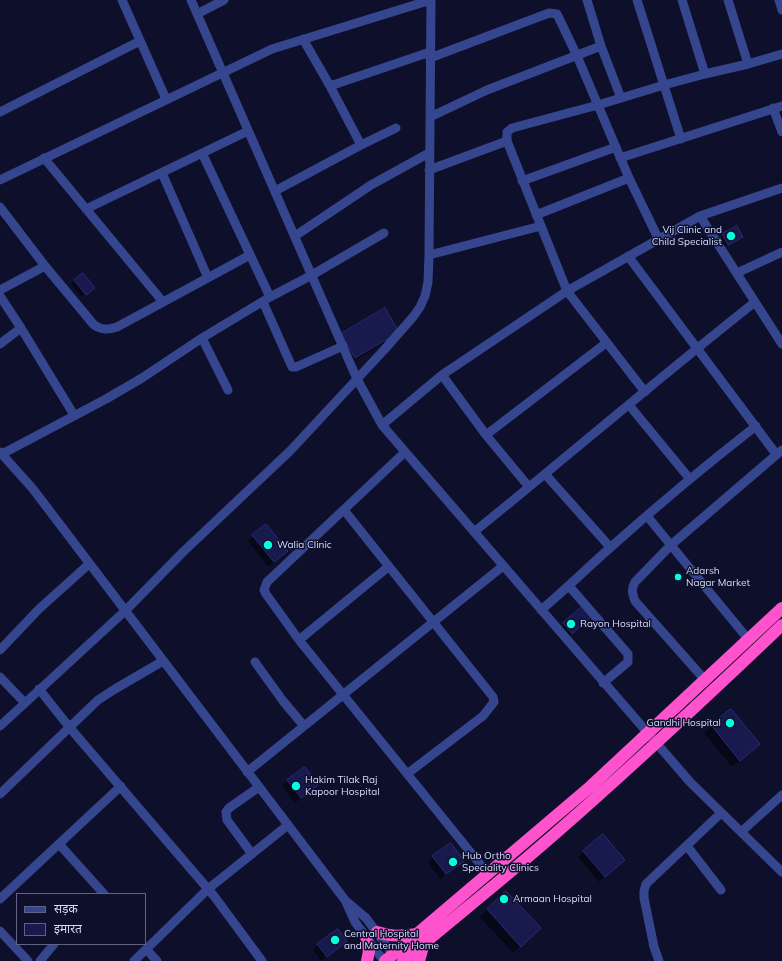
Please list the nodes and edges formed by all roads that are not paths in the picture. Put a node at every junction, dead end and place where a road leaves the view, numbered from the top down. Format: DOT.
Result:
graph roads {
  1 [pos="122,0"];
  2 [pos="191,0"];
  3 [pos="224,0"];
  4 [pos="431,0"];
  5 [pos="587,0"];
  6 [pos="636,0"];
  7 [pos="682,0"];
  8 [pos="728,0"];
  9 [pos="779,0"];
  10 [pos="782,10"];
  11 [pos="198,14"];
  12 [pos="303,39"];
  13 [pos="140,41"];
  14 [pos="601,46"];
  15 [pos="782,54"];
  16 [pos="430,55"];
  17 [pos="577,56"];
  18 [pos="748,64"];
  19 [pos="223,72"];
  20 [pos="705,74"];
  21 [pos="664,85"];
  22 [pos="330,86"];
  23 [pos="621,98"];
  24 [pos="166,99"];
  25 [pos="598,105"];
  26 [pos="778,107"];
  27 [pos="1,108"];
  28 [pos="430,117"];
  29 [pos="396,128"];
  30 [pos="248,131"];
  31 [pos="782,132"];
  32 [pos="680,139"];
  33 [pos="507,141"];
  34 [pos="360,145"];
  35 [pos="616,148"];
  36 [pos="202,153"];
  37 [pos="429,153"];
  38 [pos="44,158"];
  39 [pos="620,158"];
  40 [pos="429,170"];
  41 [pos="162,173"];
  42 [pos="629,178"];
  43 [pos="0,180"];
  44 [pos="522,181"];
  45 [pos="782,188"];
  46 [pos="275,191"];
  47 [pos="0,207"];
  48 [pos="86,209"];
  49 [pos="536,215"];
  50 [pos="700,216"];
  51 [pos="541,226"];
  52 [pos="384,233"];
  53 [pos="294,236"];
  54 [pos="658,238"];
  55 [pos="782,252"];
  56 [pos="250,255"];
  57 [pos="429,255"];
  58 [pos="628,256"];
  59 [pos="45,266"];
  60 [pos="737,273"];
  61 [pos="312,275"];
  62 [pos="208,278"];
  63 [pos="0,290"];
  64 [pos="567,291"];
  65 [pos="0,296"];
  66 [pos="267,300"];
  67 [pos="163,302"];
  68 [pos="755,302"];
  69 [pos="22,328"];
  70 [pos="202,338"];
  71 [pos="606,343"];
  72 [pos="0,344"];
  73 [pos="782,344"];
  74 [pos="343,346"];
  75 [pos="698,347"];
  76 [pos="442,375"];
  77 [pos="357,379"];
  78 [pos="228,390"];
  79 [pos="645,392"];
  80 [pos="629,405"];
  81 [pos="74,415"];
  82 [pos="382,425"];
  83 [pos="756,426"];
  84 [pos="486,435"];
  85 [pos="404,452"];
  86 [pos="779,452"];
  87 [pos="1,453"];
  88 [pos="545,474"];
  89 [pos="689,478"];
  90 [pos="529,487"];
  91 [pos="344,510"];
  92 [pos="647,516"];
  93 [pos="474,532"];
  94 [pos="671,545"];
  95 [pos="610,547"];
  96 [pos="89,564"];
  97 [pos="502,566"];
  98 [pos="388,567"];
  99 [pos="569,586"];
  100 [pos="782,608"];
  101 [pos="541,610"];
  102 [pos="125,611"];
  103 [pos="433,622"];
  104 [pos="782,625"];
  105 [pos="748,639"];
  106 [pos="300,640"];
  107 [pos="0,650"];
  108 [pos="163,661"];
  109 [pos="255,662"];
  110 [pos="0,677"];
  111 [pos="705,680"];
  112 [pos="603,683"];
  113 [pos="39,689"];
  114 [pos="343,694"];
  115 [pos="25,703"];
  116 [pos="0,726"];
  117 [pos="304,726"];
  118 [pos="70,728"];
  119 [pos="647,734"];
  120 [pos="656,744"];
  121 [pos="247,772"];
  122 [pos="407,774"];
  123 [pos="120,786"];
  124 [pos="259,787"];
  125 [pos="0,794"];
  126 [pos="782,795"];
  127 [pos="721,813"];
  128 [pos="288,825"];
  129 [pos="741,832"];
  130 [pos="59,844"];
  131 [pos="687,846"];
  132 [pos="252,854"];
  133 [pos="782,872"];
  134 [pos="488,874"];
  135 [pos="208,889"];
  136 [pos="721,890"];
  137 [pos="103,893"];
  138 [pos="0,899"];
  139 [pos="0,931"];
  140 [pos="371,934"];
  141 [pos="420,939"];
  142 [pos="53,945"];
  143 [pos="147,945"];
  144 [pos="259,958"];
  145 [pos="392,960"];
  146 [pos="28,961"];
  147 [pos="40,961"];
  148 [pos="134,961"];
  149 [pos="157,961"];
  150 [pos="249,961"];
  151 [pos="367,961"];
  152 [pos="419,961"];
  153 [pos="659,961"];
  1 -- 13 [label="street"];
  2 -- 11 [label="street"];
  3 -- 11 [label="street"];
  4 -- 12 [label="street"];
  4 -- 16 [label="street"];
  5 -- 14 [label="street"];
  6 -- 21 [label="street"];
  7 -- 20 [label="street"];
  8 -- 18 [label="street"];
  9 -- 10 [label="street"];
  11 -- 19 [label="street"];
  12 -- 19 [label="street"];
  12 -- 22 [label="street"];
  13 -- 24 [label="street"];
  13 -- 27 [label="street"];
  14 -- 17 [label="street"];
  14 -- 23 [label="street"];
  15 -- 18 [label="street"];
  16 -- 17 [label="street"];
  16 -- 22 [label="street"];
  16 -- 28 [label="street"];
  17 -- 25 [label="street"];
  17 -- 28 [label="street"];
  18 -- 20 [label="street"];
  19 -- 24 [label="street"];
  19 -- 30 [label="street"];
  20 -- 21 [label="street"];
  21 -- 23 [label="street"];
  21 -- 32 [label="street"];
  22 -- 34 [label="street"];
  23 -- 25 [label="street"];
  24 -- 38 [label="street"];
  25 -- 33 [label="street"];
  25 -- 35 [label="street"];
  26 -- 31 [label="street"];
  26 -- 32 [label="street"];
  28 -- 37 [label="street"];
  29 -- 34 [label="street"];
  30 -- 36 [label="street"];
  30 -- 46 [label="street"];
  32 -- 39 [label="street"];
  33 -- 40 [label="street"];
  33 -- 44 [label="street"];
  34 -- 46 [label="street"];
  35 -- 39 [label="street"];
  35 -- 44 [label="street"];
  36 -- 41 [label="street"];
  36 -- 56 [label="street"];
  37 -- 40 [label="street"];
  37 -- 53 [label="street"];
  38 -- 43 [label="street"];
  38 -- 48 [label="street"];
  39 -- 42 [label="street"];
  40 -- 57 [label="street"];
  41 -- 48 [label="street"];
  41 -- 62 [label="street"];
  42 -- 49 [label="street"];
  42 -- 54 [label="street"];
  44 -- 49 [label="street"];
  45 -- 50 [label="street"];
  46 -- 53 [label="street"];
  47 -- 59 [label="street"];
  48 -- 67 [label="street"];
  49 -- 51 [label="street"];
  50 -- 54 [label="street"];
  50 -- 60 [label="street"];
  51 -- 57 [label="street"];
  51 -- 64 [label="street"];
  52 -- 61 [label="street"];
  53 -- 61 [label="street"];
  54 -- 58 [label="street"];
  55 -- 60 [label="street"];
  56 -- 62 [label="street"];
  56 -- 66 [label="street"];
  57 -- 77 [label="street"];
  58 -- 64 [label="street"];
  58 -- 75 [label="street"];
  59 -- 63 [label="street"];
  59 -- 67 [label="street"];
  60 -- 68 [label="street"];
  61 -- 66 [label="street"];
  61 -- 74 [label="street"];
  62 -- 67 [label="street"];
  64 -- 71 [label="street"];
  64 -- 76 [label="street"];
  65 -- 69 [label="street"];
  66 -- 70 [label="street"];
  66 -- 74 [label="street"];
  68 -- 73 [label="street"];
  68 -- 75 [label="street"];
  69 -- 72 [label="street"];
  69 -- 81 [label="street"];
  70 -- 78 [label="street"];
  70 -- 81 [label="street"];
  71 -- 79 [label="street"];
  71 -- 84 [label="street"];
  74 -- 77 [label="street"];
  75 -- 79 [label="street"];
  75 -- 83 [label="street"];
  76 -- 82 [label="street"];
  76 -- 84 [label="street"];
  77 -- 82 [label="street"];
  77 -- 102 [label="street"];
  79 -- 80 [label="street"];
  80 -- 88 [label="street"];
  80 -- 89 [label="street"];
  81 -- 87 [label="street"];
  82 -- 85 [label="street"];
  83 -- 86 [label="street"];
  83 -- 89 [label="street"];
  84 -- 90 [label="street"];
  85 -- 91 [label="street"];
  85 -- 93 [label="street"];
  86 -- 94 [label="street"];
  87 -- 96 [label="street"];
  88 -- 90 [label="street"];
  88 -- 95 [label="street"];
  89 -- 92 [label="street"];
  90 -- 93 [label="street"];
  91 -- 98 [label="street"];
  91 -- 106 [label="street"];
  92 -- 94 [label="street"];
  92 -- 95 [label="street"];
  93 -- 97 [label="street"];
  94 -- 105 [label="street"];
  94 -- 111 [label="street"];
  95 -- 99 [label="street"];
  96 -- 102 [label="street"];
  96 -- 107 [label="street"];
  97 -- 101 [label="street"];
  97 -- 103 [label="street"];
  98 -- 103 [label="street"];
  98 -- 106 [label="street"];
  99 -- 101 [label="street"];
  99 -- 112 [label="street"];
  100 -- 105 [label="highway"];
  101 -- 112 [label="street"];
  102 -- 108 [label="street"];
  102 -- 113 [label="street"];
  103 -- 114 [label="street"];
  103 -- 122 [label="street"];
  104 -- 120 [label="highway"];
  105 -- 111 [label="highway"];
  106 -- 114 [label="street"];
  108 -- 118 [label="street"];
  108 -- 121 [label="street"];
  109 -- 117 [label="street"];
  110 -- 115 [label="street"];
  111 -- 119 [label="highway"];
  112 -- 119 [label="street"];
  113 -- 115 [label="street"];
  113 -- 118 [label="street"];
  114 -- 117 [label="street"];
  114 -- 122 [label="street"];
  115 -- 116 [label="street"];
  117 -- 121 [label="street"];
  118 -- 123 [label="street"];
  118 -- 125 [label="street"];
  119 -- 120 [label="street"];
  119 -- 134 [label="highway"];
  120 -- 127 [label="street"];
  120 -- 141 [label="highway"];
  121 -- 124 [label="street"];
  122 -- 134 [label="street"];
  123 -- 130 [label="street"];
  123 -- 135 [label="street"];
  124 -- 128 [label="street"];
  124 -- 132 [label="street"];
  126 -- 129 [label="street"];
  127 -- 129 [label="street"];
  127 -- 131 [label="street"];
  128 -- 132 [label="street"];
  128 -- 140 [label="street"];
  129 -- 133 [label="street"];
  130 -- 137 [label="street"];
  130 -- 138 [label="street"];
  131 -- 136 [label="street"];
  131 -- 153 [label="street"];
  132 -- 135 [label="street"];
  134 -- 141 [label="highway"];
  135 -- 143 [label="street"];
  135 -- 144 [label="street"];
  139 -- 146 [label="street"];
  140 -- 141 [label="highway"];
  140 -- 145 [label="street"];
  140 -- 151 [label="highway"];
  141 -- 145 [label="highway"];
  141 -- 152 [label="highway"];
  142 -- 147 [label="street"];
  143 -- 148 [label="street"];
  143 -- 149 [label="street"];
  144 -- 150 [label="street"];
}
